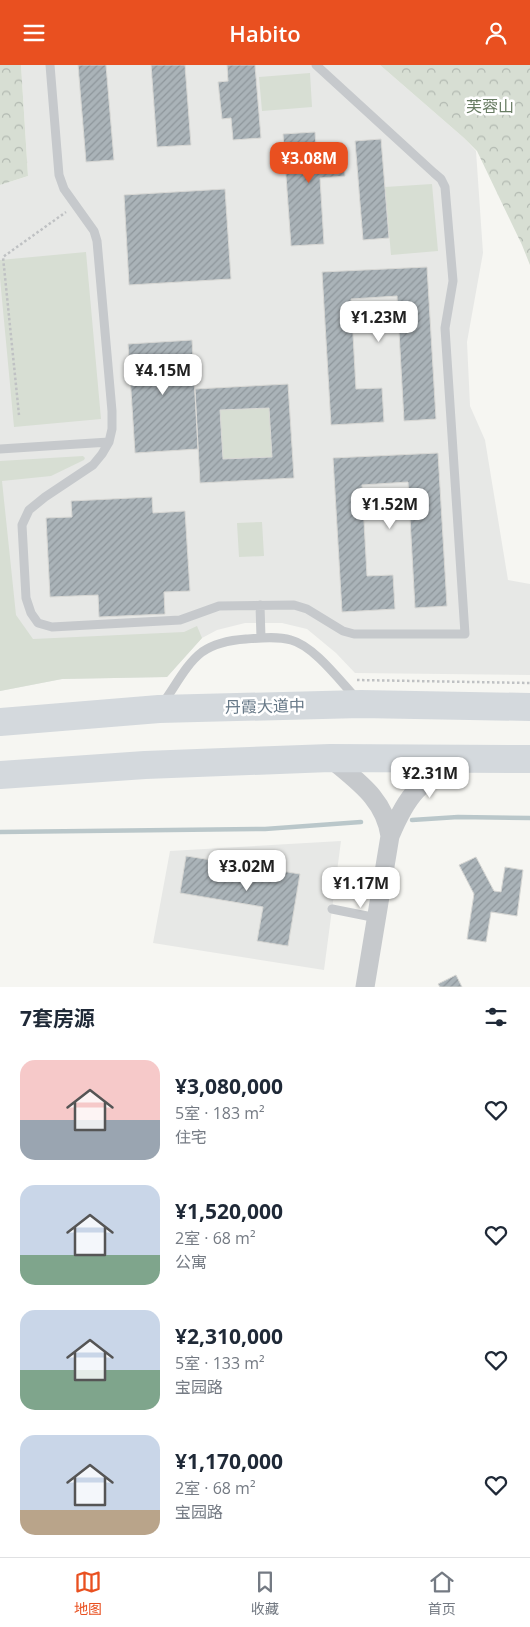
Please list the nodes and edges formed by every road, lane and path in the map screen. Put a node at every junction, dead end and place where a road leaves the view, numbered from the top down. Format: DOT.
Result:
graph roads {
  1 [pos="50,65"];
  2 [pos="316,65"];
  3 [pos="76,206"];
  4 [pos="19,415"];
  5 [pos="109,442"];
  6 [pos="0,449"];
  7 [pos="260,605"];
  8 [pos="261,638"];
  9 [pos="339,679"];
  10 [pos="530,683"];
  11 [pos="361,704"];
  12 [pos="530,707"];
  13 [pos="159,709"];
  14 [pos="0,722"];
  15 [pos="330,758"];
  16 [pos="465,759"];
  17 [pos="530,759"];
  18 [pos="0,775"];
  19 [pos="390,836"];
  20 [pos="332,909"];
  21 [pos="377,918"];
  22 [pos="365,987"];
  1 -- 3 [label="lane"];
  2 -- 7 [label="lane"];
  3 -- 4 [label="path"];
  3 -- 5 [label="lane"];
  5 -- 6 [label="lane"];
  5 -- 7 [label="lane"];
  7 -- 8 [label="lane"];
  8 -- 9 [label="lane"];
  8 -- 13 [label="lane"];
  9 -- 10 [label="path"];
  9 -- 11 [label="lane"];
  11 -- 12 [label="main road, 丹霞大道中"];
  11 -- 13 [label="main road, 丹霞大道中"];
  13 -- 14 [label="main road, 丹霞大道中"];
  15 -- 16 [label="main road"];
  15 -- 18 [label="main road"];
  15 -- 19 [label="street"];
  16 -- 17 [label="main road"];
  16 -- 19 [label="street"];
  19 -- 21 [label="street"];
  20 -- 21 [label="lane"];
  21 -- 22 [label="street"];
}
